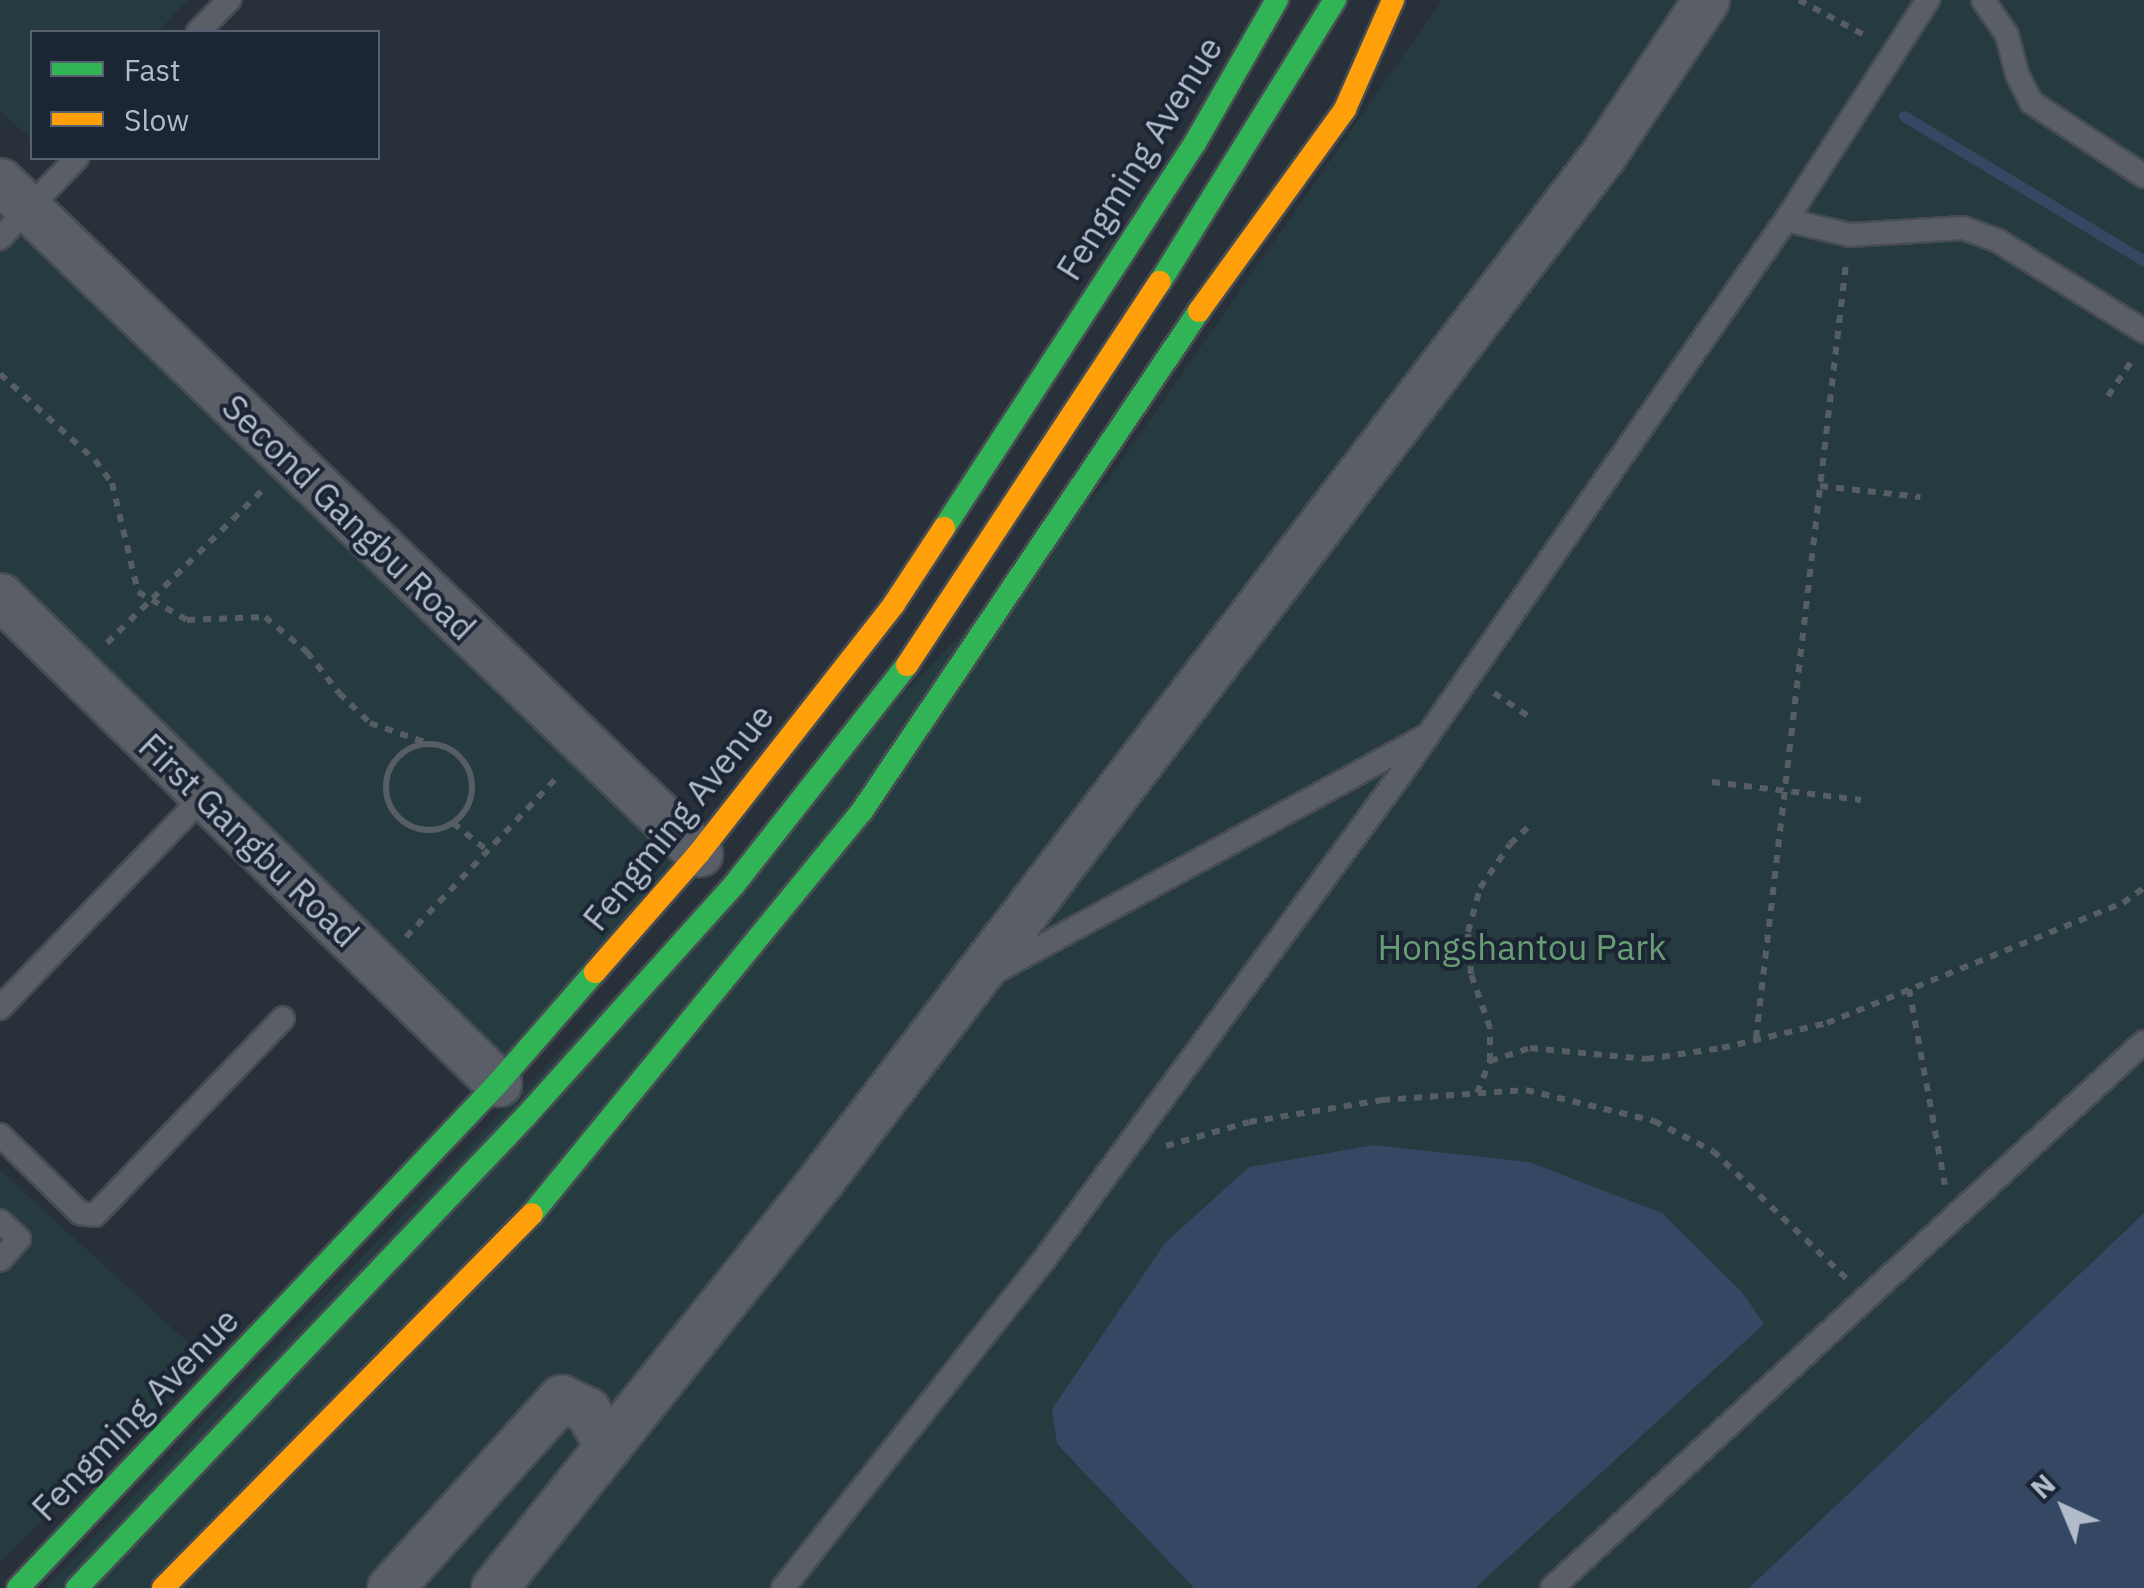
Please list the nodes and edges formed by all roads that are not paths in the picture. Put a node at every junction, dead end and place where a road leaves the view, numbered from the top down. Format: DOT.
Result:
graph roads {
  1 [pos="229,0"];
  2 [pos="1278,0"];
  3 [pos="1335,0"];
  4 [pos="1393,0"];
  5 [pos="1706,0"];
  6 [pos="1928,0"];
  7 [pos="1983,0"];
  8 [pos="200,30"];
  9 [pos="74,160"];
  10 [pos="2144,176"];
  11 [pos="9,209"];
  12 [pos="1786,220"];
  13 [pos="2144,331"];
  14 [pos="0,596"];
  15 [pos="1430,733"];
  16 [pos="204,796"];
  17 [pos="699,853"];
  18 [pos="968,986"];
  19 [pos="0,1008"];
  20 [pos="283,1018"];
  21 [pos="2144,1042"];
  22 [pos="498,1083"];
  23 [pos="0,1136"];
  24 [pos="0,1221"];
  25 [pos="0,1260"];
  26 [pos="608,1446"];
  27 [pos="18,1588"];
  28 [pos="78,1588"];
  29 [pos="163,1588"];
  30 [pos="390,1588"];
  31 [pos="494,1588"];
  32 [pos="783,1588"];
  33 [pos="1552,1588"];
  1 -- 8 [label="lane"];
  2 -- 17 [label="main road, Fengming Avenue"];
  3 -- 28 [label="main road"];
  4 -- 29 [label="main road"];
  5 -- 18 [label="street"];
  6 -- 12 [label="lane"];
  7 -- 10 [label="lane"];
  9 -- 11 [label="lane"];
  11 -- 17 [label="street, Second Gangbu Road"];
  12 -- 13 [label="lane"];
  12 -- 15 [label="lane"];
  14 -- 16 [label="street, First Gangbu Road"];
  15 -- 18 [label="lane"];
  15 -- 32 [label="lane"];
  16 -- 19 [label="lane"];
  16 -- 22 [label="street, First Gangbu Road"];
  17 -- 22 [label="main road, Fengming Avenue"];
  18 -- 26 [label="street"];
  20 -- 23 [label="lane"];
  21 -- 33 [label="lane"];
  22 -- 27 [label="main road, Fengming Avenue"];
  24 -- 25 [label="lane"];
  26 -- 30 [label="street"];
  26 -- 31 [label="street"];
}
